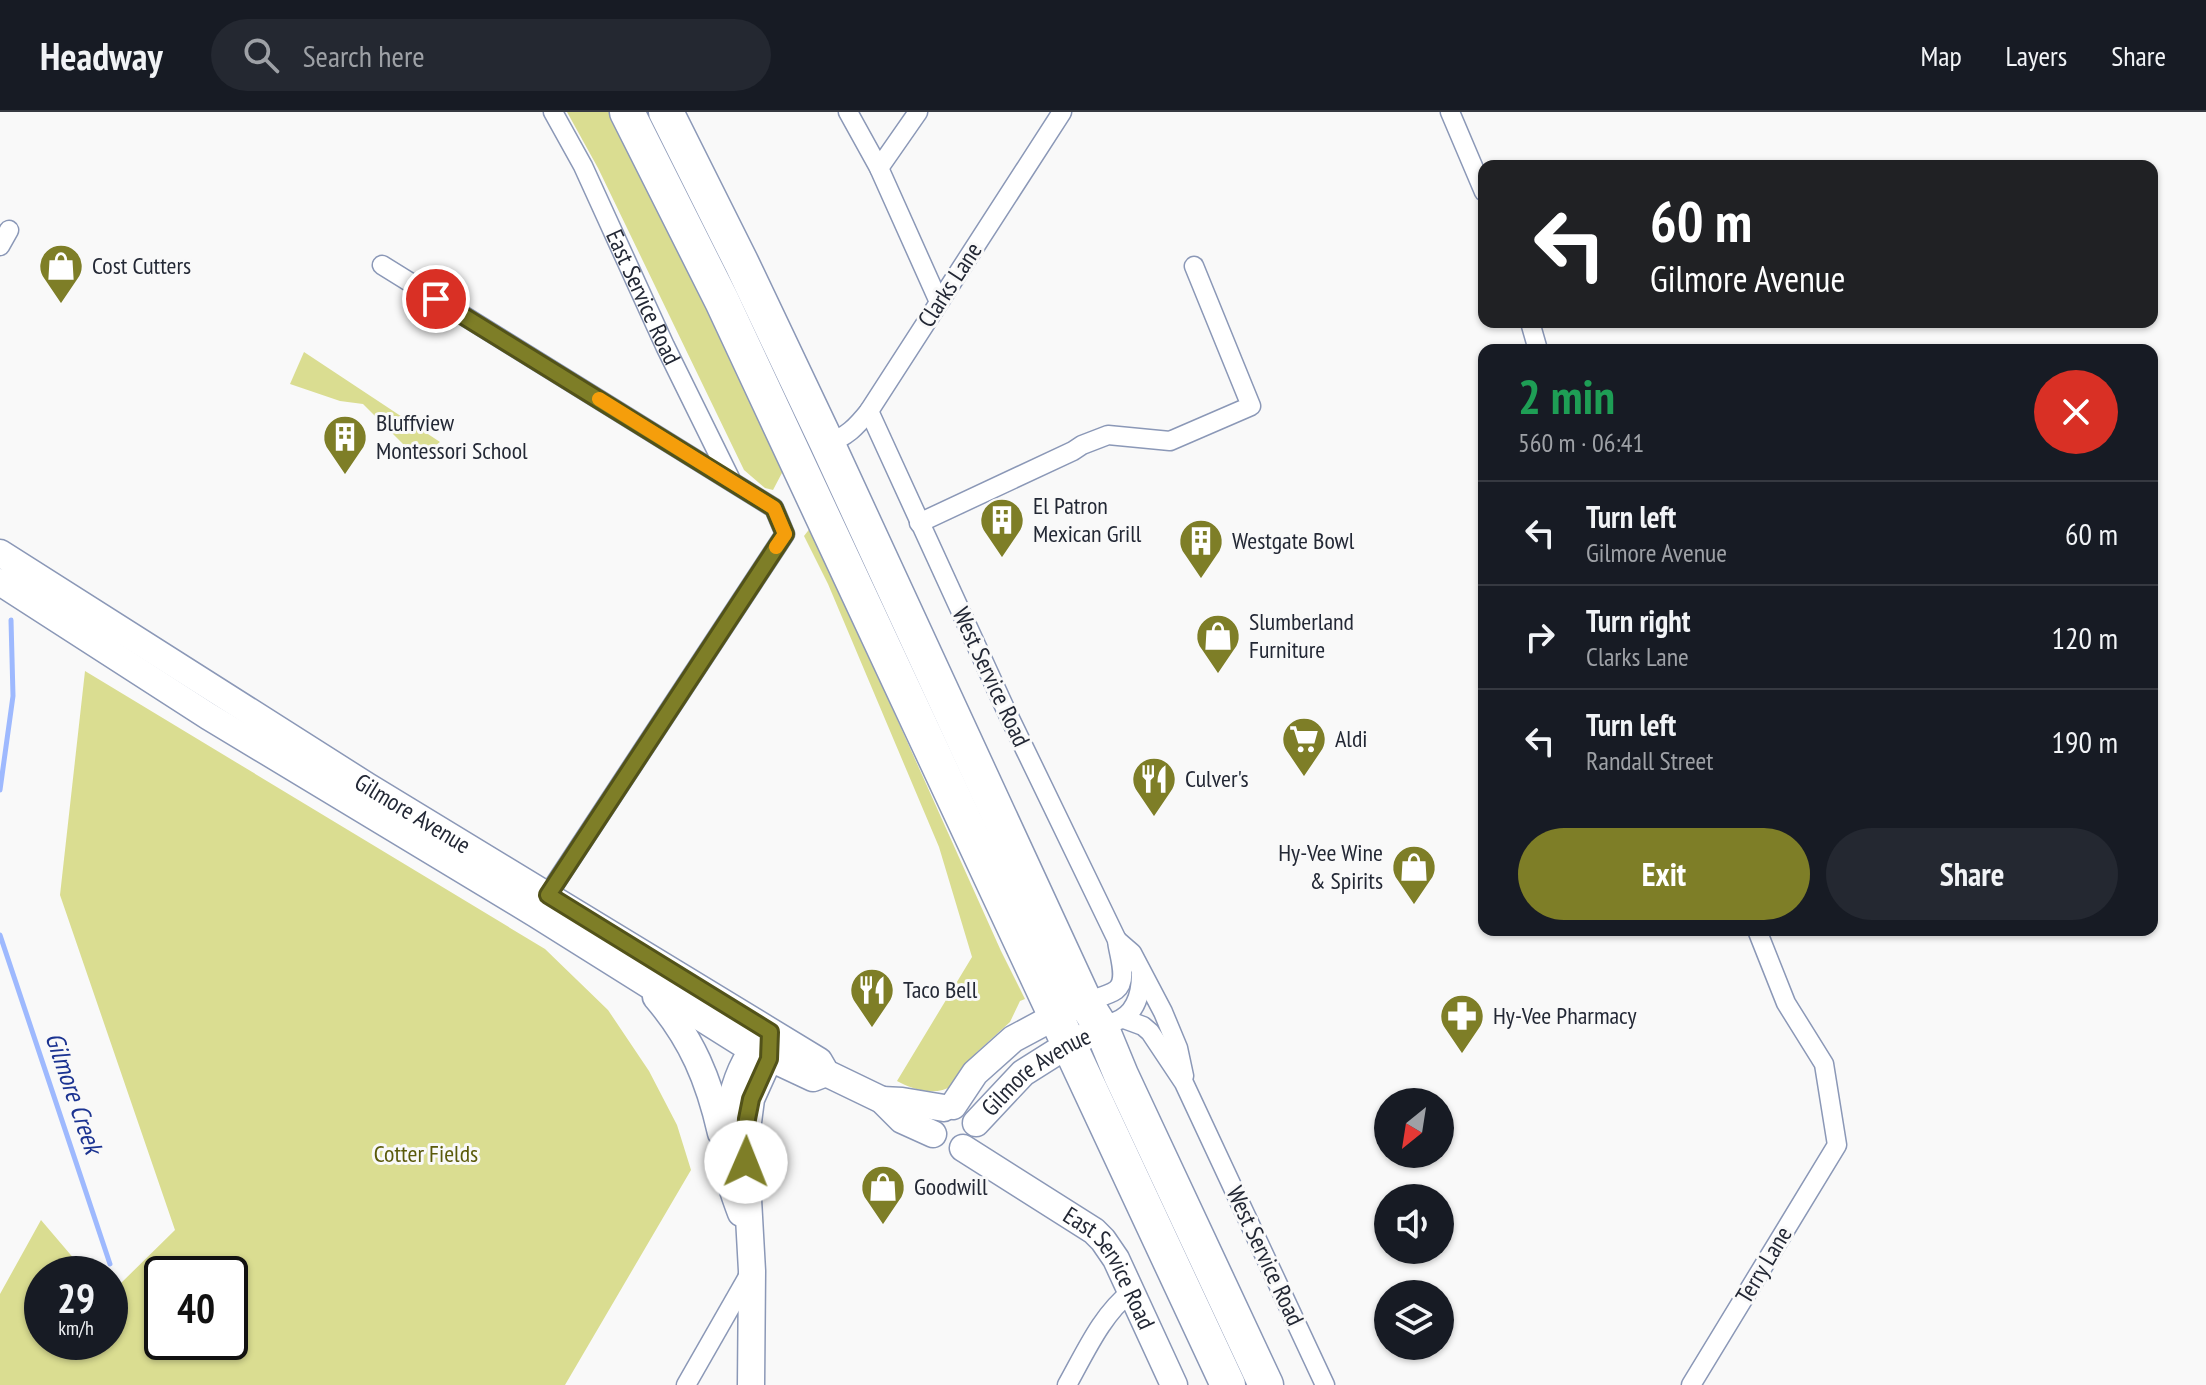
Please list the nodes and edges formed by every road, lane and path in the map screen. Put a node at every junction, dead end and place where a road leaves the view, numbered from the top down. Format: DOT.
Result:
graph roads {
  1 [pos="553,112"];
  2 [pos="627,112"];
  3 [pos="666,112"];
  4 [pos="848,112"];
  5 [pos="918,112"];
  6 [pos="1062,112"];
  7 [pos="1450,112"];
  8 [pos="879,168"];
  9 [pos="1478,178"];
  10 [pos="382,265"];
  11 [pos="1194,266"];
  12 [pos="939,302"];
  13 [pos="869,411"];
  14 [pos="776,419"];
  15 [pos="827,443"];
  16 [pos="732,481"];
  17 [pos="919,523"];
  18 [pos="0,553"];
  19 [pos="0,582"];
  20 [pos="542,905"];
  21 [pos="1759,936"];
  22 [pos="1117,940"];
  23 [pos="1141,974"];
  24 [pos="644,982"];
  25 [pos="1087,1022"];
  26 [pos="763,1047"];
  27 [pos="1184,1083"];
  28 [pos="882,1100"];
  29 [pos="948,1107"];
  30 [pos="933,1134"];
  31 [pos="972,1134"];
  32 [pos="726,1155"];
  33 [pos="748,1231"];
  34 [pos="752,1271"];
  35 [pos="1131,1292"];
  36 [pos="686,1385"];
  37 [pos="751,1385"];
  38 [pos="1067,1385"];
  39 [pos="1174,1385"];
  40 [pos="1228,1385"];
  41 [pos="1266,1385"];
  42 [pos="1325,1385"];
  43 [pos="1691,1385"];
  1 -- 16 [label="street, East Service Road"];
  2 -- 14 [label="highway"];
  3 -- 15 [label="highway"];
  4 -- 8 [label="street"];
  5 -- 8 [label="street"];
  6 -- 12 [label="street, Clarks Lane"];
  7 -- 9 [label="street"];
  8 -- 12 [label="street"];
  10 -- 16 [label="street"];
  11 -- 17 [label="street"];
  12 -- 13 [label="street, Clarks Lane"];
  13 -- 15 [label="street, Clarks Lane"];
  13 -- 17 [label="street, West Service Road"];
  14 -- 15 [label="highway"];
  14 -- 25 [label="highway"];
  15 -- 25 [label="highway"];
  16 -- 20 [label="street"];
  17 -- 22 [label="street, West Service Road"];
  18 -- 20 [label="street, Gilmore Avenue"];
  19 -- 20 [label="street, Gilmore Avenue"];
  20 -- 24 [label="street, Gilmore Avenue"];
  20 -- 26 [label="street, Gilmore Avenue"];
  21 -- 43 [label="street, Terry Lane"];
  22 -- 23 [label="street, West Service Road"];
  22 -- 25 [label="street, West Service Road"];
  23 -- 25 [label="street"];
  23 -- 27 [label="street, West Service Road"];
  24 -- 26 [label="street, Gilmore Avenue"];
  24 -- 32 [label="street"];
  25 -- 27 [label="street, West Service Road"];
  25 -- 29 [label="street, Gilmore Avenue"];
  25 -- 31 [label="street, Gilmore Avenue"];
  25 -- 40 [label="highway"];
  25 -- 41 [label="highway"];
  26 -- 28 [label="street, Gilmore Avenue"];
  26 -- 32 [label="street"];
  26 -- 33 [label="street"];
  27 -- 42 [label="street, West Service Road"];
  28 -- 29 [label="street, Gilmore Avenue"];
  28 -- 30 [label="street, Gilmore Avenue"];
  29 -- 30 [label="street, Gilmore Avenue"];
  29 -- 31 [label="street, Gilmore Avenue"];
  30 -- 31 [label="street, Gilmore Avenue"];
  31 -- 35 [label="street, East Service Road"];
  32 -- 33 [label="street"];
  33 -- 34 [label="street"];
  34 -- 36 [label="street"];
  34 -- 37 [label="street"];
  35 -- 38 [label="street"];
  35 -- 39 [label="street, East Service Road"];
}
